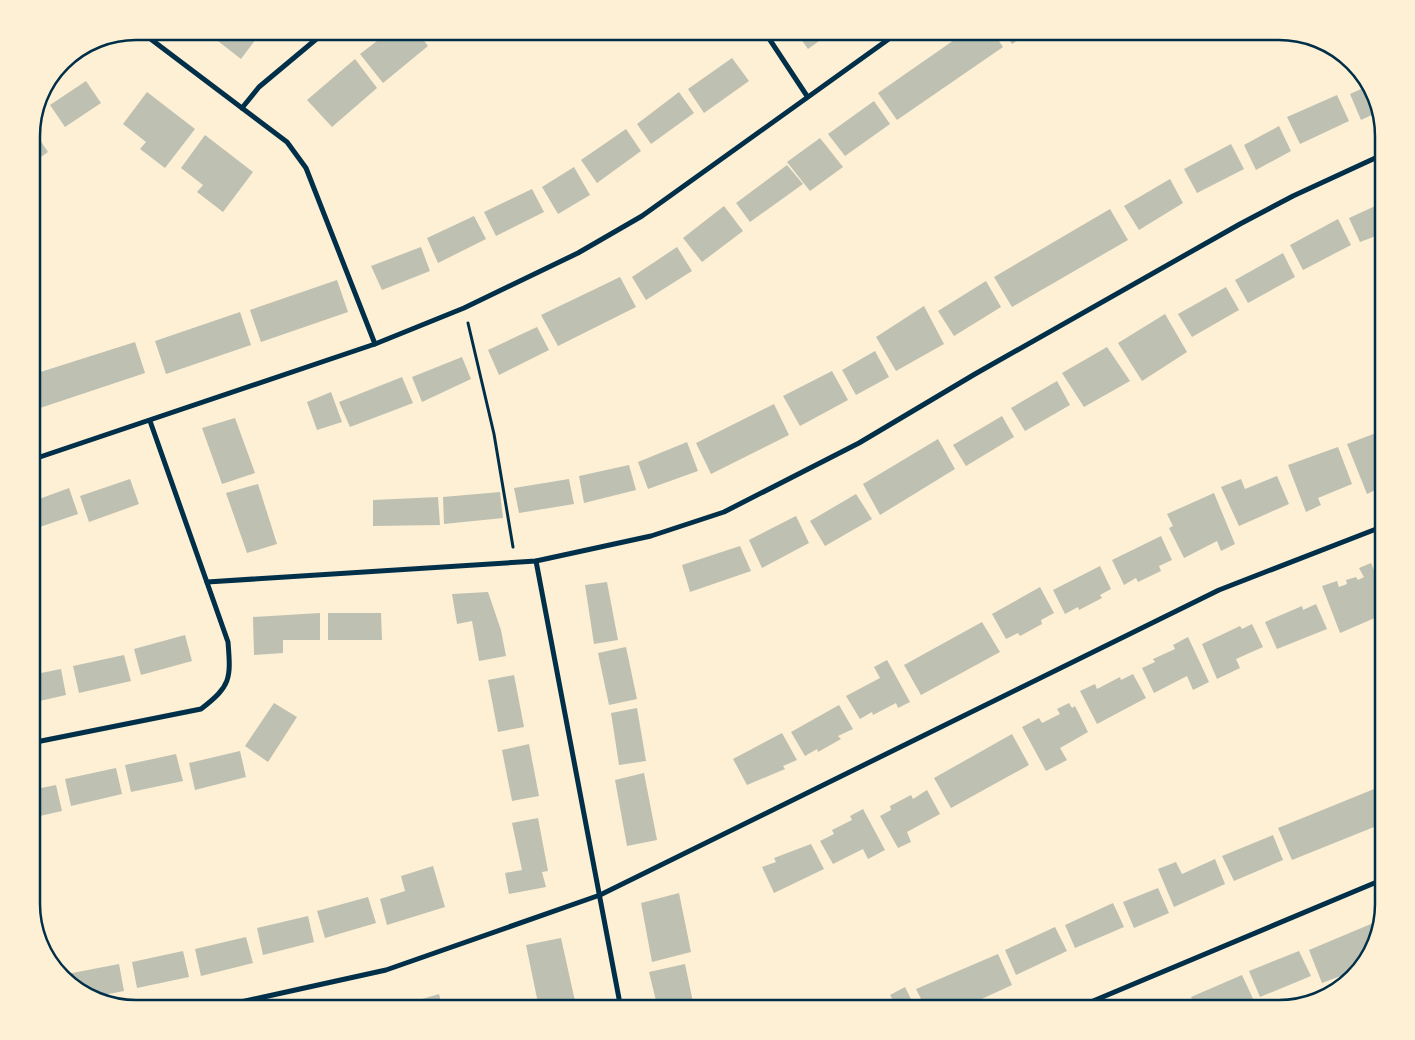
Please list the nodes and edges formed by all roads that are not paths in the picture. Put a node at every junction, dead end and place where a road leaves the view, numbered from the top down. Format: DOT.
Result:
graph roads {
  1 [pos="152,40"];
  2 [pos="315,40"];
  3 [pos="770,40"];
  4 [pos="887,40"];
  5 [pos="807,96"];
  6 [pos="242,108"];
  7 [pos="1375,158"];
  8 [pos="375,344"];
  9 [pos="150,422"];
  10 [pos="40,457"];
  11 [pos="1375,529"];
  12 [pos="536,561"];
  13 [pos="207,582"];
  14 [pos="40,741"];
  15 [pos="1375,882"];
  16 [pos="600,895"];
  17 [pos="250,1000"];
  18 [pos="619,1000"];
  19 [pos="1095,1000"];
  1 -- 6 [label="street"];
  2 -- 6 [label="street"];
  3 -- 5 [label="street"];
  4 -- 5 [label="street"];
  5 -- 8 [label="street"];
  6 -- 8 [label="street"];
  7 -- 12 [label="street"];
  8 -- 9 [label="street"];
  9 -- 10 [label="street"];
  9 -- 13 [label="street"];
  11 -- 16 [label="street"];
  12 -- 13 [label="street"];
  12 -- 16 [label="street"];
  13 -- 14 [label="street"];
  15 -- 19 [label="street"];
  16 -- 17 [label="street"];
  16 -- 18 [label="street"];
}
